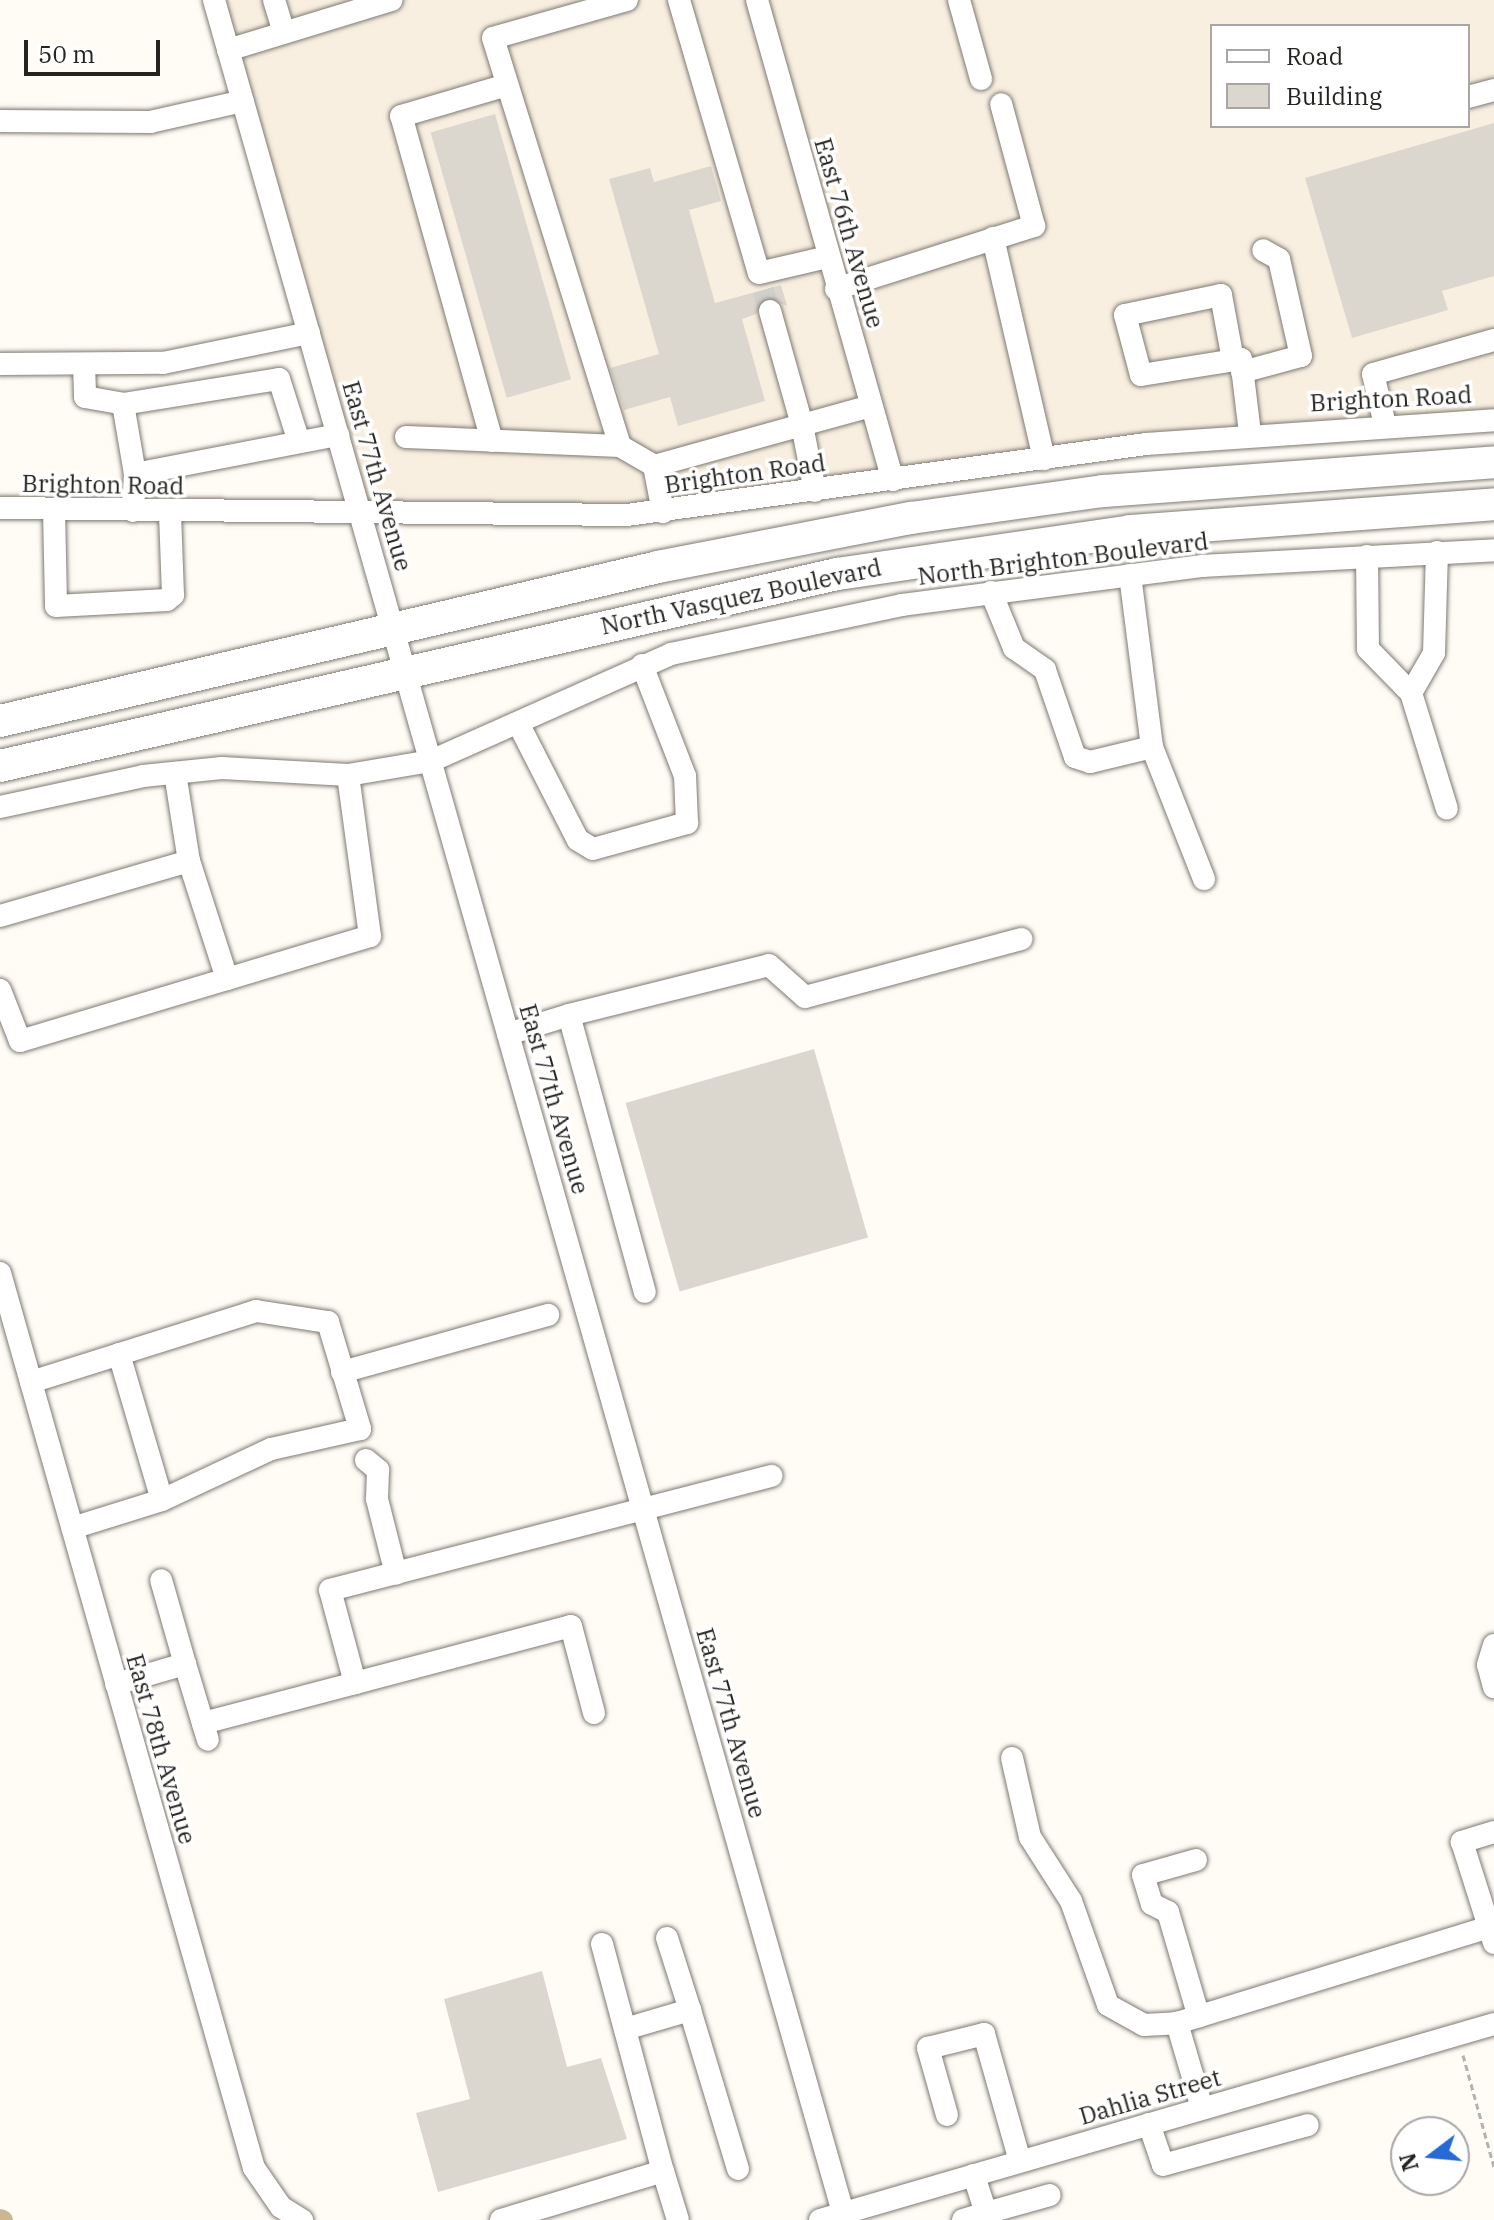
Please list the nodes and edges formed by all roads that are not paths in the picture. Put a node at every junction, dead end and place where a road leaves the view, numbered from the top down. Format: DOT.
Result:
graph roads {
  1 [pos="214,0"];
  2 [pos="274,0"];
  3 [pos="392,0"];
  4 [pos="627,0"];
  5 [pos="679,0"];
  6 [pos="959,0"];
  7 [pos="764,2"];
  8 [pos="284,33"];
  9 [pos="228,50"];
  10 [pos="981,79"];
  11 [pos="507,85"];
  12 [pos="1494,90"];
  13 [pos="1470,96"];
  14 [pos="243,101"];
  15 [pos="1001,104"];
  16 [pos="0,121"];
  17 [pos="993,238"];
  18 [pos="1263,250"];
  19 [pos="828,257"];
  20 [pos="836,289"];
  21 [pos="764,291"];
  22 [pos="309,333"];
  23 [pos="1494,340"];
  24 [pos="0,364"];
  25 [pos="84,365"];
  26 [pos="1238,366"];
  27 [pos="123,404"];
  28 [pos="871,406"];
  29 [pos="1494,420"];
  30 [pos="802,425"];
  31 [pos="1385,425"];
  32 [pos="1250,433"];
  33 [pos="338,435"];
  34 [pos="406,437"];
  35 [pos="492,441"];
  36 [pos="299,442"];
  37 [pos="620,446"];
  38 [pos="1044,459"];
  39 [pos="1494,462"];
  40 [pos="654,466"];
  41 [pos="135,474"];
  42 [pos="893,480"];
  43 [pos="815,491"];
  44 [pos="1494,504"];
  45 [pos="0,508"];
  46 [pos="54,509"];
  47 [pos="133,511"];
  48 [pos="170,512"];
  49 [pos="663,512"];
  50 [pos="361,516"];
  51 [pos="1494,550"];
  52 [pos="1437,552"];
  53 [pos="1367,556"];
  54 [pos="1130,575"];
  55 [pos="991,592"];
  56 [pos="393,628"];
  57 [pos="642,665"];
  58 [pos="405,671"];
  59 [pos="1411,693"];
  60 [pos="0,721"];
  61 [pos="518,723"];
  62 [pos="1152,747"];
  63 [pos="431,761"];
  64 [pos="0,766"];
  65 [pos="175,773"];
  66 [pos="348,775"];
  67 [pos="0,807"];
  68 [pos="1447,809"];
  69 [pos="189,861"];
  70 [pos="1204,879"];
  71 [pos="0,916"];
  72 [pos="1021,939"];
  73 [pos="227,979"];
  74 [pos="0,990"];
  75 [pos="569,1015"];
  76 [pos="508,1034"];
  77 [pos="0,1274"];
  78 [pos="645,1292"];
  79 [pos="548,1315"];
  80 [pos="119,1354"];
  81 [pos="342,1372"];
  82 [pos="31,1382"];
  83 [pos="360,1429"];
  84 [pos="772,1476"];
  85 [pos="162,1500"];
  86 [pos="644,1513"];
  87 [pos="72,1528"];
  88 [pos="396,1574"];
  89 [pos="161,1580"];
  90 [pos="1494,1645"];
  91 [pos="185,1664"];
  92 [pos="355,1683"];
  93 [pos="116,1684"];
  94 [pos="1494,1687"];
  95 [pos="594,1713"];
  96 [pos="1012,1758"];
  97 [pos="1494,1832"];
  98 [pos="1196,1860"];
  99 [pos="1492,1935"];
  100 [pos="667,1938"];
  101 [pos="602,1944"];
  102 [pos="690,2010"];
  103 [pos="1188,2020"];
  104 [pos="1494,2024"];
  105 [pos="625,2029"];
  106 [pos="1202,2108"];
  107 [pos="947,2115"];
  108 [pos="1149,2124"];
  109 [pos="1308,2125"];
  110 [pos="1020,2161"];
  111 [pos="738,2169"];
  112 [pos="663,2171"];
  113 [pos="974,2175"];
  114 [pos="1050,2195"];
  115 [pos="844,2216"];
  116 [pos="987,2217"];
  117 [pos="302,2220"];
  118 [pos="501,2220"];
  119 [pos="678,2220"];
  120 [pos="820,2220"];
  121 [pos="963,2220"];
  1 -- 9 [label="street, East 77th Avenue"];
  2 -- 8 [label="street"];
  3 -- 8 [label="street"];
  4 -- 11 [label="street"];
  5 -- 21 [label="street"];
  6 -- 10 [label="street"];
  7 -- 19 [label="street, East 76th Avenue"];
  8 -- 9 [label="street"];
  9 -- 14 [label="street, East 77th Avenue"];
  11 -- 35 [label="street"];
  11 -- 37 [label="street"];
  12 -- 13 [label="street"];
  14 -- 16 [label="street"];
  14 -- 22 [label="street, East 77th Avenue"];
  15 -- 17 [label="street"];
  17 -- 20 [label="street"];
  17 -- 38 [label="street"];
  18 -- 26 [label="street"];
  19 -- 20 [label="street, East 76th Avenue"];
  19 -- 21 [label="street"];
  20 -- 28 [label="street, East 76th Avenue"];
  21 -- 30 [label="street"];
  22 -- 25 [label="street"];
  22 -- 33 [label="street, East 77th Avenue"];
  23 -- 31 [label="street"];
  24 -- 25 [label="street"];
  25 -- 27 [label="street"];
  26 -- 26 [label="street"];
  26 -- 32 [label="street"];
  27 -- 36 [label="street"];
  27 -- 41 [label="street"];
  28 -- 30 [label="street"];
  28 -- 42 [label="street, East 76th Avenue"];
  29 -- 31 [label="street, Brighton Road"];
  30 -- 40 [label="street"];
  30 -- 43 [label="street"];
  31 -- 32 [label="street, Brighton Road"];
  32 -- 38 [label="street, Brighton Road"];
  33 -- 36 [label="street"];
  33 -- 50 [label="street, East 77th Avenue"];
  34 -- 35 [label="street"];
  35 -- 37 [label="street"];
  36 -- 41 [label="street"];
  37 -- 40 [label="street"];
  38 -- 42 [label="street, Brighton Road"];
  39 -- 56 [label="highway, North Vasquez Boulevard"];
  40 -- 49 [label="street"];
  41 -- 47 [label="street"];
  42 -- 43 [label="street, Brighton Road"];
  43 -- 49 [label="street, Brighton Road"];
  44 -- 58 [label="highway, North Vasquez Boulevard"];
  45 -- 46 [label="street, Brighton Road"];
  46 -- 47 [label="street, Brighton Road"];
  46 -- 48 [label="street"];
  47 -- 48 [label="street, Brighton Road"];
  48 -- 50 [label="street, Brighton Road"];
  49 -- 50 [label="street, Brighton Road"];
  50 -- 56 [label="street, East 77th Avenue"];
  51 -- 52 [label="street, North Brighton Boulevard"];
  52 -- 53 [label="street, North Brighton Boulevard"];
  52 -- 59 [label="street"];
  53 -- 54 [label="street, North Brighton Boulevard"];
  53 -- 59 [label="street"];
  54 -- 55 [label="street, North Brighton Boulevard"];
  54 -- 62 [label="street"];
  55 -- 57 [label="street, North Brighton Boulevard"];
  55 -- 62 [label="street"];
  56 -- 58 [label="street, East 77th Avenue"];
  56 -- 60 [label="highway, North Vasquez Boulevard"];
  57 -- 61 [label="street, North Brighton Boulevard"];
  57 -- 61 [label="street"];
  58 -- 63 [label="street, East 77th Avenue"];
  58 -- 64 [label="highway, North Vasquez Boulevard"];
  59 -- 68 [label="street"];
  61 -- 63 [label="street, North Brighton Boulevard"];
  62 -- 70 [label="street"];
  63 -- 66 [label="street, North Brighton Boulevard"];
  63 -- 76 [label="street, East 77th Avenue"];
  65 -- 66 [label="street, North Brighton Boulevard"];
  65 -- 67 [label="street, North Brighton Boulevard"];
  65 -- 69 [label="street"];
  66 -- 73 [label="street"];
  69 -- 71 [label="street"];
  69 -- 73 [label="street"];
  72 -- 75 [label="street"];
  73 -- 74 [label="street"];
  75 -- 76 [label="street"];
  75 -- 78 [label="street"];
  76 -- 86 [label="street, East 77th Avenue"];
  77 -- 82 [label="street, East 78th Avenue"];
  79 -- 81 [label="street"];
  80 -- 81 [label="street"];
  80 -- 82 [label="street"];
  80 -- 85 [label="street"];
  81 -- 83 [label="street"];
  82 -- 87 [label="street, East 78th Avenue"];
  83 -- 85 [label="street"];
  83 -- 88 [label="street"];
  84 -- 86 [label="street"];
  85 -- 87 [label="street"];
  86 -- 88 [label="street"];
  86 -- 115 [label="street, East 77th Avenue"];
  87 -- 93 [label="street, East 78th Avenue"];
  88 -- 92 [label="street"];
  89 -- 91 [label="street"];
  90 -- 94 [label="street"];
  91 -- 92 [label="street"];
  91 -- 93 [label="street"];
  92 -- 95 [label="street"];
  93 -- 117 [label="street, East 78th Avenue"];
  96 -- 103 [label="street"];
  97 -- 99 [label="street"];
  98 -- 103 [label="street"];
  99 -- 103 [label="street"];
  100 -- 102 [label="street"];
  101 -- 105 [label="street"];
  102 -- 105 [label="street"];
  102 -- 111 [label="street"];
  103 -- 106 [label="street"];
  104 -- 106 [label="street, Dahlia Street"];
  105 -- 112 [label="street"];
  106 -- 108 [label="street, Dahlia Street"];
  107 -- 110 [label="street"];
  108 -- 109 [label="street"];
  108 -- 110 [label="street, Dahlia Street"];
  110 -- 113 [label="street, Dahlia Street"];
  112 -- 118 [label="street"];
  112 -- 119 [label="street"];
  113 -- 115 [label="street, Dahlia Street"];
  113 -- 116 [label="street"];
  114 -- 116 [label="street"];
  115 -- 120 [label="street, Dahlia Street"];
  116 -- 121 [label="street"];
}
